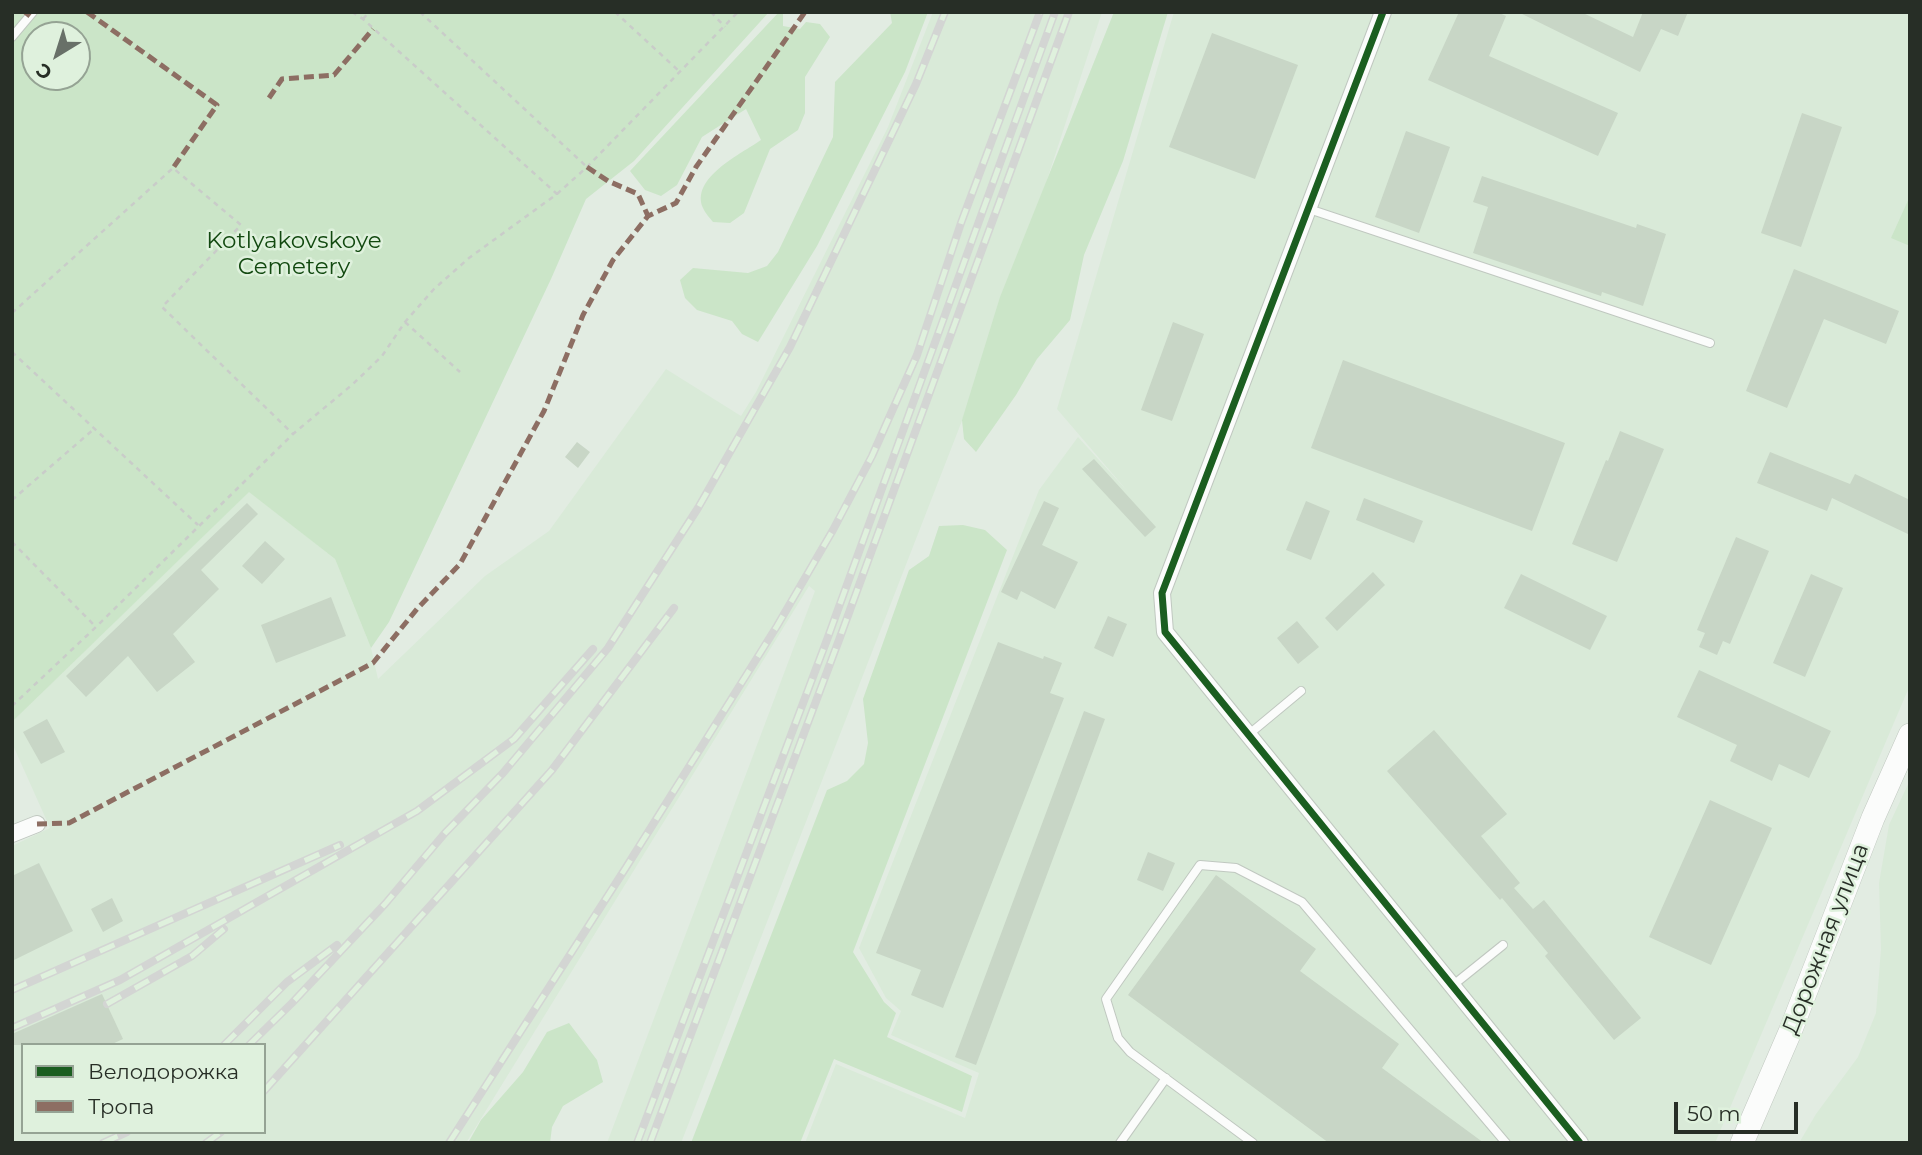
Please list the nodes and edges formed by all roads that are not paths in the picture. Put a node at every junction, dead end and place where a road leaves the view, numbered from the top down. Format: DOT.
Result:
graph roads {
  1 [pos="33,12"];
  2 [pos="1383,12"];
  3 [pos="12,37"];
  4 [pos="1309,209"];
  5 [pos="1710,343"];
  6 [pos="1301,691"];
  7 [pos="1248,735"];
  8 [pos="1910,735"];
  9 [pos="37,824"];
  10 [pos="12,834"];
  11 [pos="1503,945"];
  12 [pos="1452,986"];
  13 [pos="1166,1078"];
  14 [pos="1120,1143"];
  15 [pos="1253,1143"];
  16 [pos="1506,1143"];
  17 [pos="1580,1143"];
  18 [pos="1742,1143"];
  1 -- 3 [label="lane"];
  2 -- 4 [label="street"];
  4 -- 5 [label="lane"];
  4 -- 7 [label="street"];
  6 -- 7 [label="lane"];
  7 -- 12 [label="street"];
  8 -- 18 [label="main road, Дорожная улица"];
  9 -- 10 [label="street"];
  11 -- 12 [label="lane"];
  12 -- 17 [label="street"];
  13 -- 14 [label="lane"];
  13 -- 15 [label="lane"];
  13 -- 16 [label="lane"];
}
